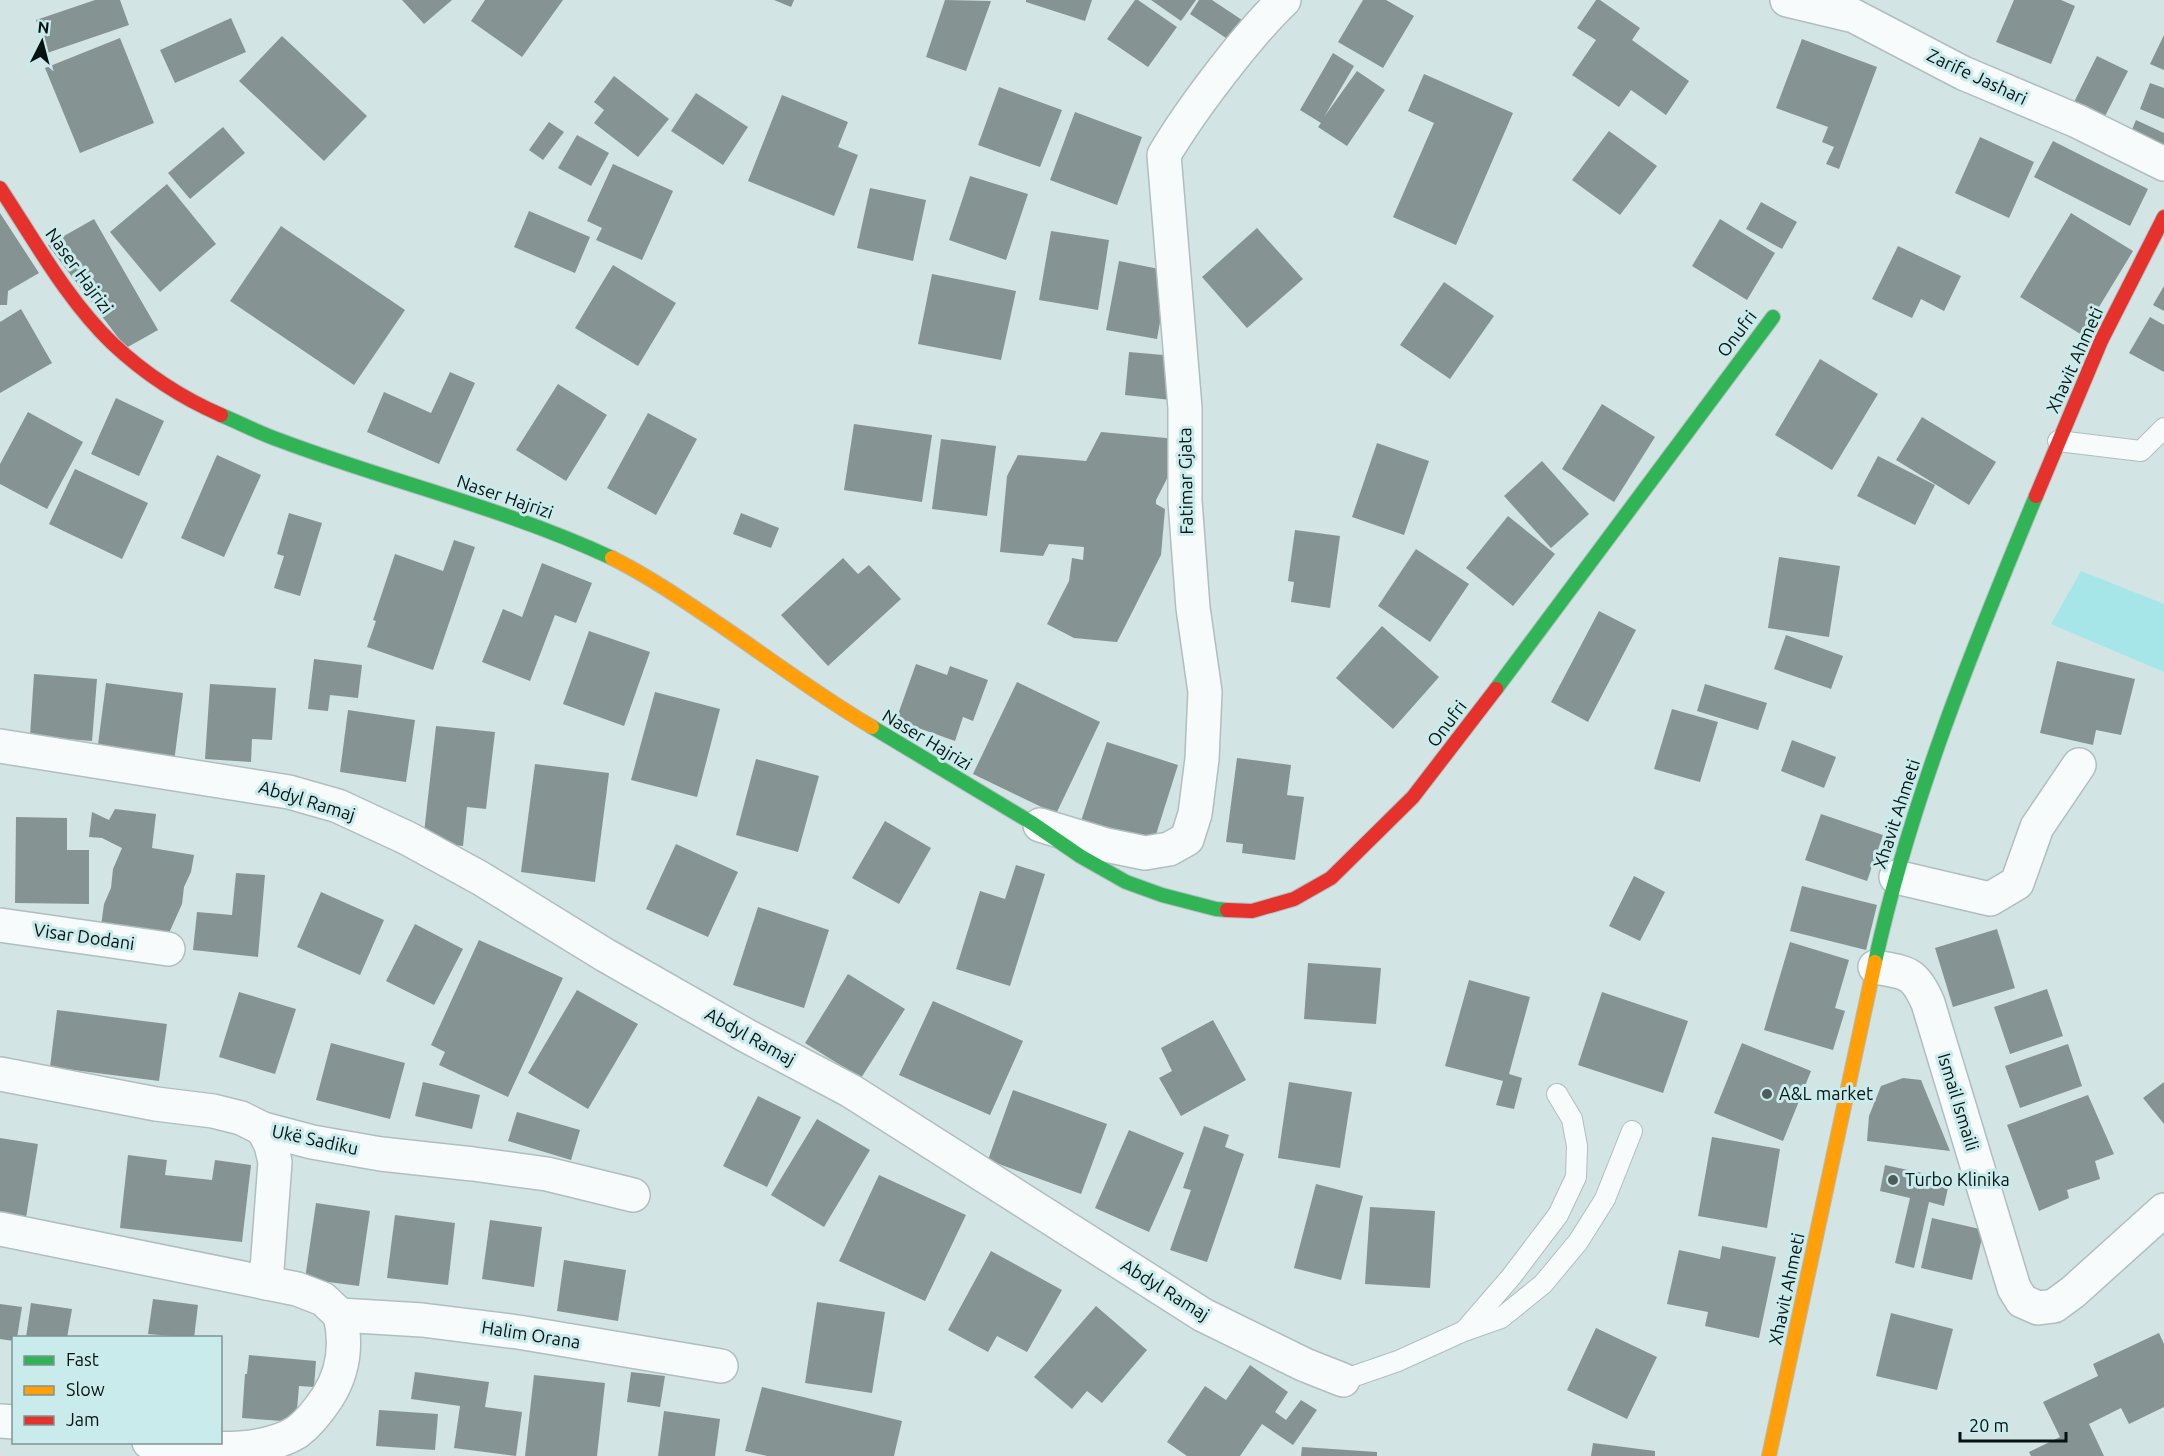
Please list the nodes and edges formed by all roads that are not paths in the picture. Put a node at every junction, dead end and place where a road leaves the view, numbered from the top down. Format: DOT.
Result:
graph roads {
  1 [pos="1284,0"];
  2 [pos="1787,0"];
  3 [pos="2164,164"];
  4 [pos="0,188"];
  5 [pos="2164,218"];
  6 [pos="1773,317"];
  7 [pos="2164,428"];
  8 [pos="2058,441"];
  9 [pos="0,746"];
  10 [pos="2079,765"];
  11 [pos="1032,823"];
  12 [pos="1896,877"];
  13 [pos="0,925"];
  14 [pos="168,949"];
  15 [pos="1875,967"];
  16 [pos="0,1074"];
  17 [pos="1557,1094"];
  18 [pos="263,1129"];
  19 [pos="1632,1131"];
  20 [pos="633,1195"];
  21 [pos="2164,1210"];
  22 [pos="0,1229"];
  23 [pos="266,1283"];
  24 [pos="340,1315"];
  25 [pos="1464,1331"];
  26 [pos="721,1366"];
  27 [pos="1343,1380"];
  28 [pos="158,1444"];
  29 [pos="1769,1456"];
  1 -- 11 [label="street, Fatimar Gjata"];
  2 -- 3 [label="street, Zarife Jashari"];
  4 -- 11 [label="street, Naser Hajrizi"];
  5 -- 8 [label="street, Xhavit Ahmeti"];
  6 -- 11 [label="street, Onufri"];
  7 -- 8 [label="lane"];
  8 -- 12 [label="street, Xhavit Ahmeti"];
  9 -- 27 [label="street, Abdyl Ramaj"];
  10 -- 12 [label="street"];
  12 -- 15 [label="street, Xhavit Ahmeti"];
  13 -- 14 [label="street, Visar Dodani"];
  15 -- 21 [label="street, Ismail Ismaili"];
  15 -- 29 [label="street, Xhavit Ahmeti"];
  16 -- 18 [label="street, Ukë Sadiku"];
  17 -- 25 [label="lane, Abdyl Ramaj"];
  18 -- 20 [label="street, Ukë Sadiku"];
  18 -- 23 [label="street"];
  19 -- 25 [label="lane, Abdyl Ramaj"];
  22 -- 23 [label="street"];
  23 -- 24 [label="street"];
  24 -- 26 [label="street, Halim Orana"];
  24 -- 28 [label="street"];
  25 -- 27 [label="lane, Abdyl Ramaj"];
}
